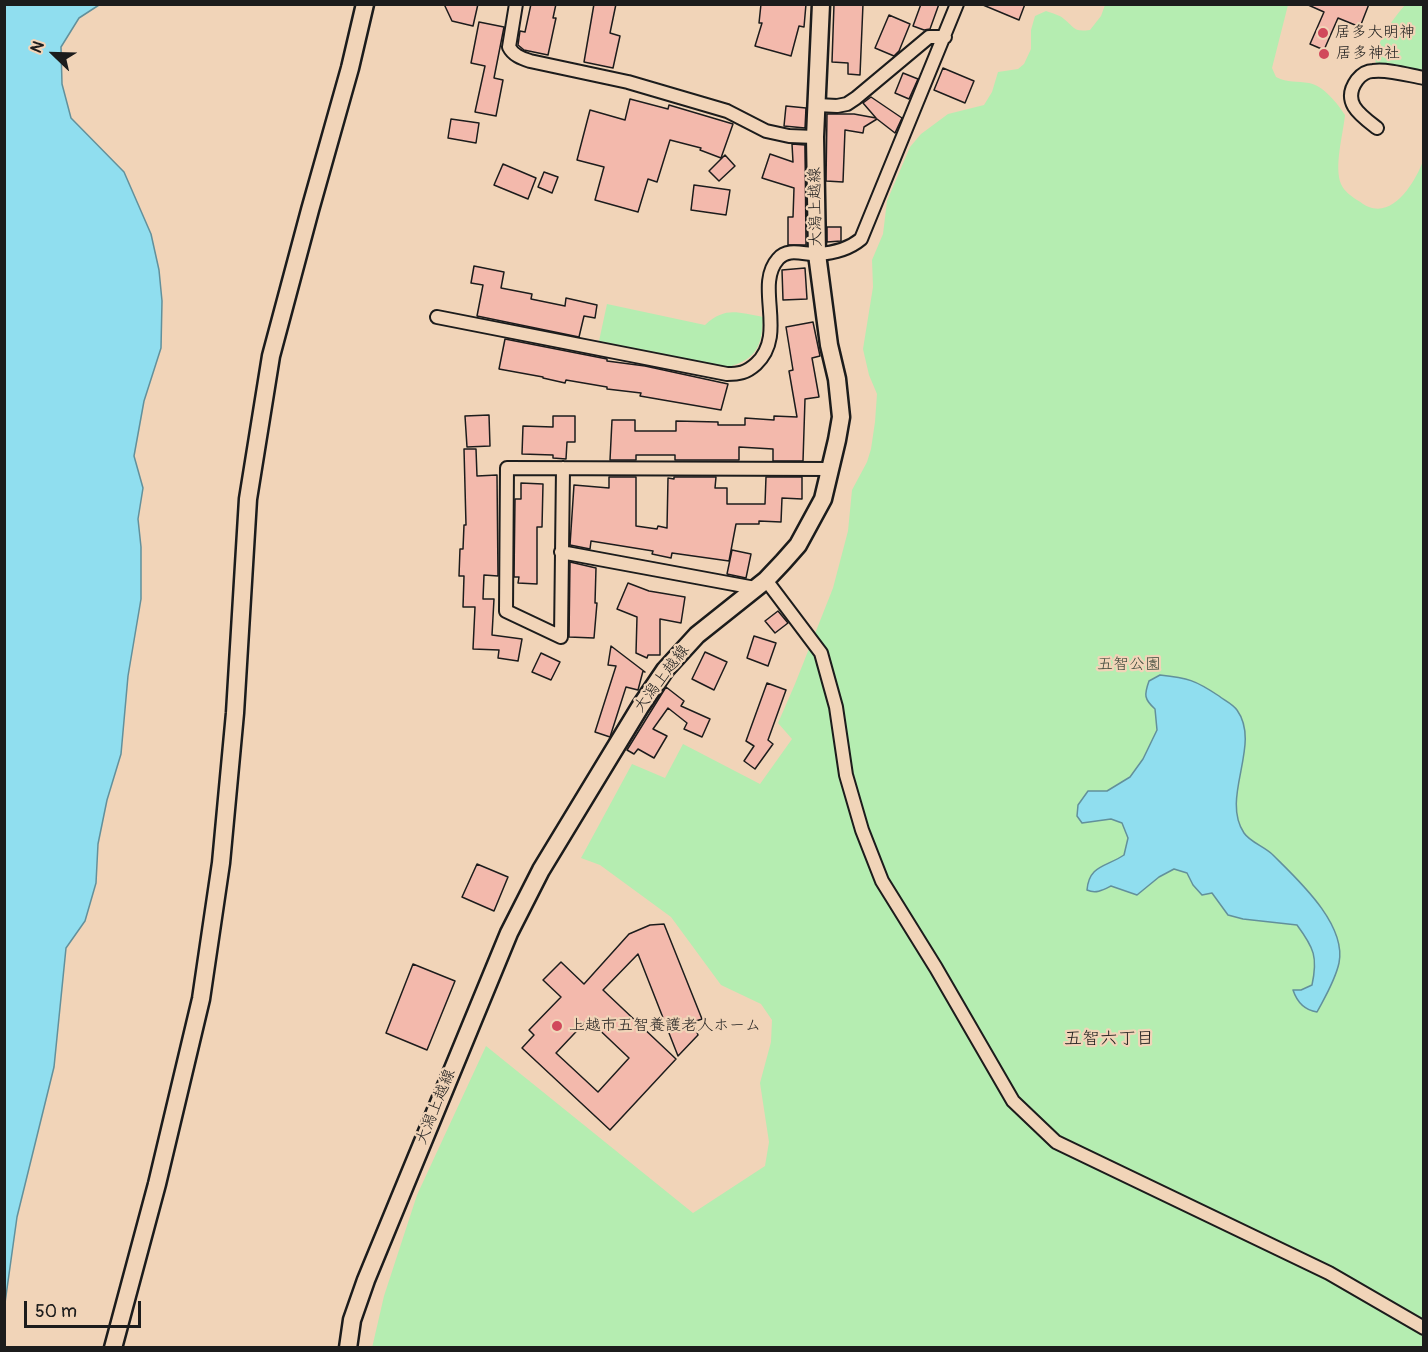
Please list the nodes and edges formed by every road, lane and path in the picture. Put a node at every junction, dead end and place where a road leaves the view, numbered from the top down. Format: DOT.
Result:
graph roads {
  1 [pos="365,4"];
  2 [pos="516,4"];
  3 [pos="821,4"];
  4 [pos="957,4"];
  5 [pos="945,37"];
  6 [pos="1424,78"];
  7 [pos="817,105"];
  8 [pos="1377,128"];
  9 [pos="815,137"];
  10 [pos="817,254"];
  11 [pos="437,317"];
  12 [pos="563,468"];
  13 [pos="831,469"];
  14 [pos="561,552"];
  15 [pos="760,584"];
  16 [pos="1424,1328"];
  17 [pos="113,1347"];
  18 [pos="348,1347"];
  1 -- 17 [label="main road"];
  2 -- 9 [label="street"];
  3 -- 7 [label="main road, 大潟上越線"];
  4 -- 5 [label="street"];
  5 -- 7 [label="street"];
  5 -- 10 [label="street"];
  6 -- 8 [label="street"];
  7 -- 9 [label="main road, 大潟上越線"];
  9 -- 10 [label="main road, 大潟上越線"];
  10 -- 11 [label="street"];
  10 -- 13 [label="main road, 大潟上越線"];
  12 -- 13 [label="street"];
  12 -- 14 [label="street"];
  12 -- 14 [label="street"];
  13 -- 15 [label="main road, 大潟上越線"];
  14 -- 15 [label="street"];
  15 -- 16 [label="street"];
  15 -- 18 [label="main road, 大潟上越線"];
}
